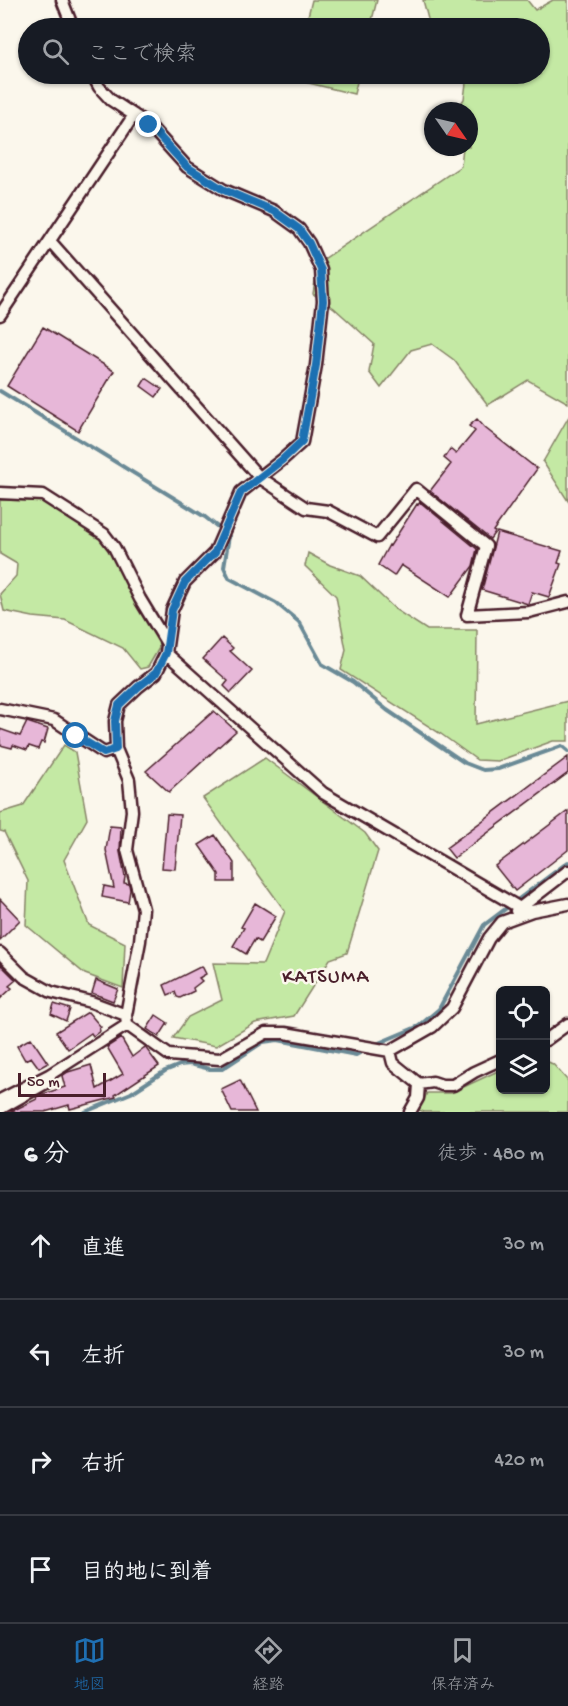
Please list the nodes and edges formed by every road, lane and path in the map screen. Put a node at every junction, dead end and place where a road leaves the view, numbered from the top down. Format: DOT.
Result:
graph roads {
  1 [pos="62,0"];
  2 [pos="69,18"];
  3 [pos="97,84"];
  4 [pos="134,115"];
  5 [pos="50,241"];
  6 [pos="0,315"];
  7 [pos="259,477"];
  8 [pos="0,494"];
  9 [pos="568,602"];
  10 [pos="166,647"];
  11 [pos="0,709"];
  12 [pos="116,749"];
  13 [pos="568,871"];
  14 [pos="568,904"];
  15 [pos="520,908"];
  16 [pos="502,922"];
  17 [pos="0,953"];
  18 [pos="126,1020"];
  19 [pos="568,1024"];
  20 [pos="550,1037"];
  21 [pos="390,1051"];
  22 [pos="496,1062"];
  23 [pos="49,1075"];
  24 [pos="419,1084"];
  25 [pos="0,1100"];
  26 [pos="0,1109"];
  27 [pos="410,1112"];
  1 -- 2 [label="street"];
  3 -- 4 [label="street"];
  4 -- 5 [label="street"];
  4 -- 7 [label="street"];
  5 -- 6 [label="street"];
  5 -- 7 [label="street"];
  7 -- 9 [label="street"];
  7 -- 10 [label="street"];
  8 -- 10 [label="street"];
  10 -- 12 [label="street"];
  10 -- 15 [label="street"];
  11 -- 12 [label="street"];
  12 -- 18 [label="street"];
  13 -- 15 [label="street"];
  14 -- 16 [label="street"];
  15 -- 16 [label="street"];
  16 -- 21 [label="street"];
  17 -- 18 [label="street"];
  18 -- 21 [label="street"];
  18 -- 23 [label="street"];
  19 -- 20 [label="street"];
  21 -- 24 [label="street"];
  22 -- 24 [label="street"];
  23 -- 25 [label="street"];
  23 -- 26 [label="street"];
  24 -- 27 [label="street"];
}
